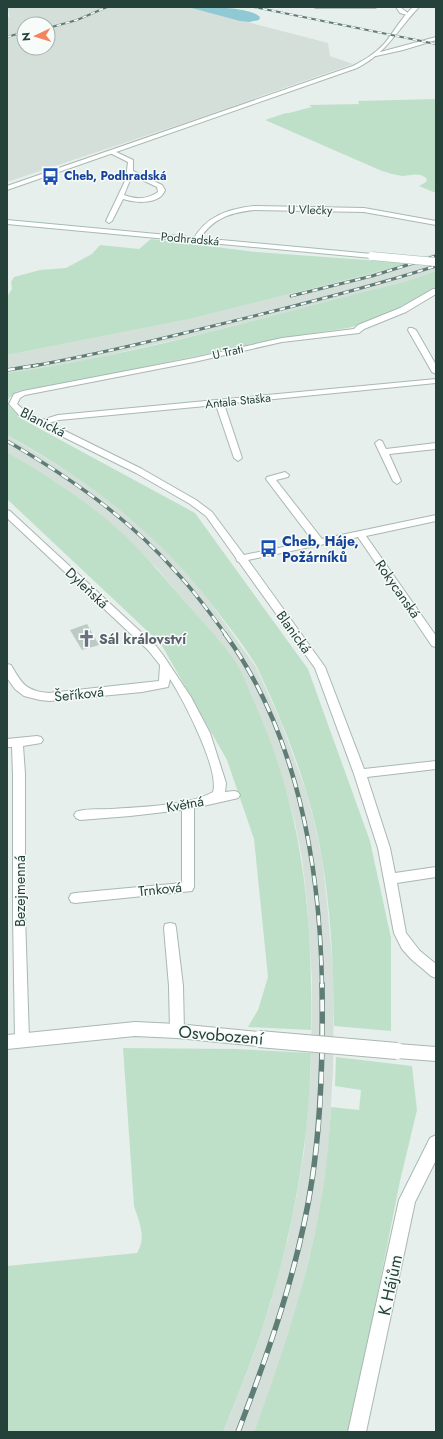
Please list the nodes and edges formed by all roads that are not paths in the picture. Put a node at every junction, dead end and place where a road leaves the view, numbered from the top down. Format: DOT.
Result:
graph roads {
  1 [pos="316,7"];
  2 [pos="375,7"];
  3 [pos="398,7"];
  4 [pos="416,7"];
  5 [pos="407,14"];
  6 [pos="436,38"];
  7 [pos="376,54"];
  8 [pos="112,152"];
  9 [pos="130,172"];
  10 [pos="7,188"];
  11 [pos="121,196"];
  12 [pos="108,221"];
  13 [pos="7,222"];
  14 [pos="436,223"];
  15 [pos="196,240"];
  16 [pos="436,262"];
  17 [pos="436,291"];
  18 [pos="412,330"];
  19 [pos="436,372"];
  20 [pos="436,381"];
  21 [pos="14,400"];
  22 [pos="219,402"];
  23 [pos="41,423"];
  24 [pos="379,443"];
  25 [pos="436,446"];
  26 [pos="384,452"];
  27 [pos="238,458"];
  28 [pos="285,475"];
  29 [pos="397,481"];
  30 [pos="7,513"];
  31 [pos="436,518"];
  32 [pos="360,534"];
  33 [pos="319,542"];
  34 [pos="240,559"];
  35 [pos="436,644"];
  36 [pos="165,665"];
  37 [pos="7,668"];
  38 [pos="164,684"];
  39 [pos="181,687"];
  40 [pos="37,740"];
  41 [pos="12,742"];
  42 [pos="436,765"];
  43 [pos="360,774"];
  44 [pos="234,795"];
  45 [pos="210,799"];
  46 [pos="188,804"];
  47 [pos="80,815"];
  48 [pos="436,872"];
  49 [pos="391,879"];
  50 [pos="75,898"];
  51 [pos="170,928"];
  52 [pos="436,972"];
  53 [pos="178,1031"];
  54 [pos="22,1040"];
  55 [pos="7,1042"];
  56 [pos="436,1054"];
  57 [pos="436,1143"];
  58 [pos="357,1432"];
  1 -- 2 [label="street"];
  3 -- 5 [label="street"];
  4 -- 5 [label="street"];
  5 -- 7 [label="street"];
  6 -- 7 [label="street"];
  7 -- 8 [label="street"];
  8 -- 9 [label="street"];
  8 -- 10 [label="street"];
  9 -- 11 [label="street"];
  9 -- 11 [label="street"];
  11 -- 12 [label="street"];
  13 -- 15 [label="street, Podhradská"];
  14 -- 15 [label="street, U Vlečky"];
  15 -- 16 [label="street, Podhradská, bridge"];
  17 -- 21 [label="street, U Trati"];
  18 -- 19 [label="street"];
  20 -- 22 [label="street, Antala Staška"];
  21 -- 23 [label="street, Blanická"];
  22 -- 23 [label="street, Antala Staška"];
  22 -- 27 [label="street"];
  23 -- 34 [label="street, Blanická"];
  24 -- 26 [label="street"];
  25 -- 26 [label="street"];
  26 -- 29 [label="street"];
  28 -- 33 [label="street"];
  30 -- 36 [label="street, Dyleňská"];
  31 -- 32 [label="street"];
  32 -- 33 [label="street"];
  32 -- 35 [label="street, Rokycanská"];
  33 -- 34 [label="street"];
  34 -- 43 [label="street, Blanická"];
  36 -- 38 [label="street"];
  36 -- 39 [label="street, Květná"];
  37 -- 38 [label="street, Šeříková"];
  38 -- 39 [label="street, Šeříková"];
  39 -- 45 [label="street, Květná"];
  40 -- 41 [label="street, Bezejmenná"];
  41 -- 54 [label="street, Bezejmenná"];
  42 -- 43 [label="street"];
  43 -- 49 [label="street, Blanická"];
  44 -- 45 [label="street"];
  45 -- 46 [label="street, Květná"];
  46 -- 47 [label="street, Květná"];
  46 -- 50 [label="street, Trnková"];
  48 -- 49 [label="street"];
  49 -- 52 [label="street, Blanická"];
  51 -- 53 [label="street"];
  53 -- 54 [label="street, Osvobození"];
  53 -- 56 [label="street, Osvobození, bridge"];
  54 -- 55 [label="street, Osvobození"];
  57 -- 58 [label="street, K Hájům"];
}
